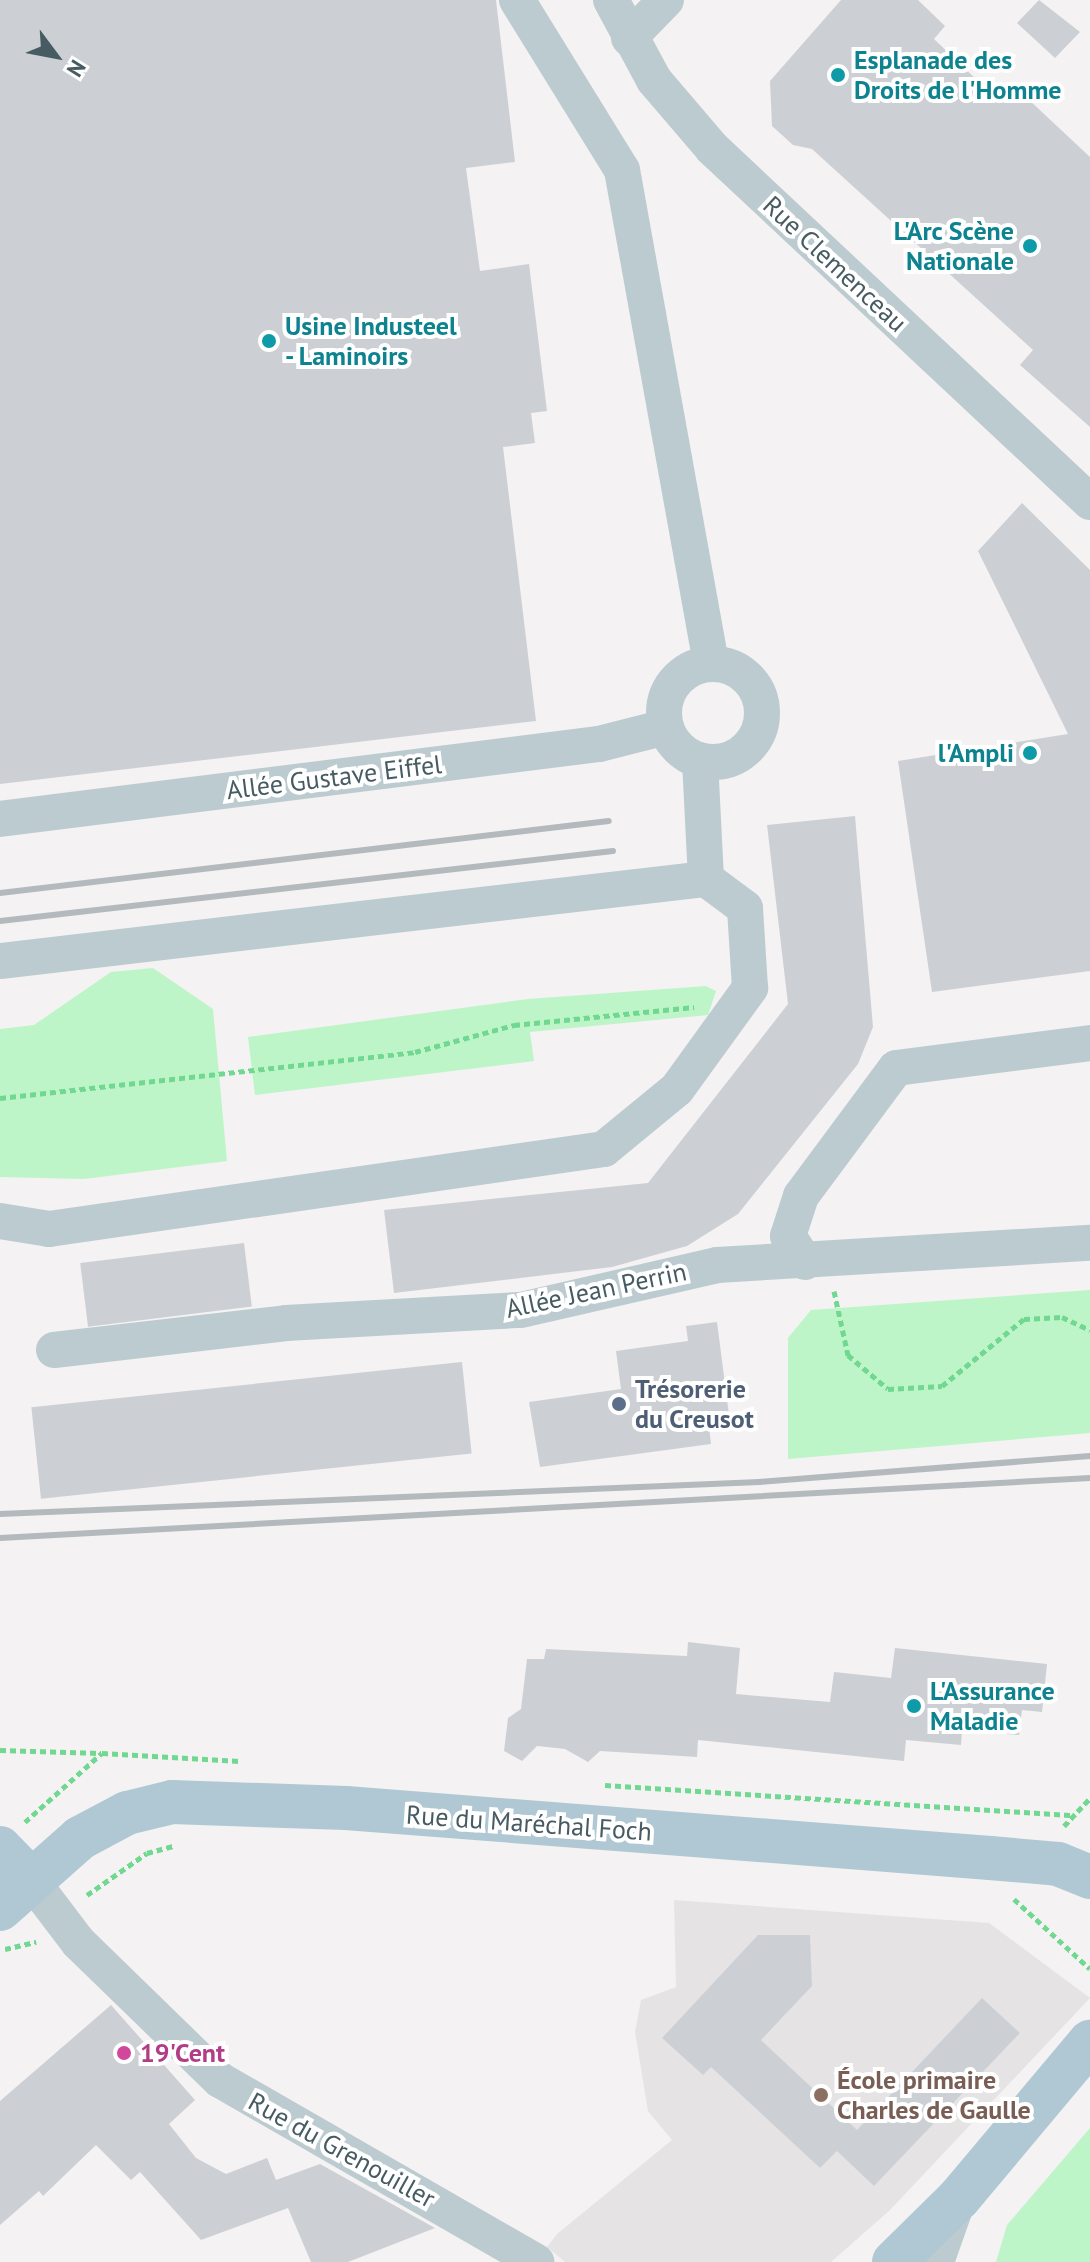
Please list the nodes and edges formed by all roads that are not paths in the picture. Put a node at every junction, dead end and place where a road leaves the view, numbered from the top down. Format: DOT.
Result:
graph roads {
  1 [pos="517,0"];
  2 [pos="611,0"];
  3 [pos="666,0"];
  4 [pos="629,38"];
  5 [pos="1090,502"];
  6 [pos="711,663"];
  7 [pos="666,727"];
  8 [pos="700,760"];
  9 [pos="0,819"];
  10 [pos="706,879"];
  11 [pos="0,961"];
  12 [pos="1090,1043"];
  13 [pos="0,1221"];
  14 [pos="1090,1243"];
  15 [pos="818,1262"];
  16 [pos="54,1350"];
  17 [pos="0,1848"];
  18 [pos="1090,1877"];
  19 [pos="31,1880"];
  20 [pos="0,1909"];
  21 [pos="1090,2042"];
  22 [pos="959,2198"];
  23 [pos="536,2262"];
  24 [pos="894,2262"];
  25 [pos="936,2262"];
  1 -- 6 [label="street"];
  2 -- 4 [label="street, Rue Clemenceau"];
  3 -- 4 [label="street"];
  4 -- 5 [label="street, Rue Clemenceau"];
  6 -- 7 [label="street"];
  6 -- 8 [label="street"];
  7 -- 8 [label="street"];
  7 -- 9 [label="street, Allée Gustave Eiffel"];
  8 -- 10 [label="street"];
  10 -- 11 [label="street"];
  10 -- 13 [label="street"];
  12 -- 15 [label="street"];
  14 -- 15 [label="street, Allée Jean Perrin"];
  15 -- 16 [label="street, Allée Jean Perrin"];
  17 -- 19 [label="main road"];
  18 -- 19 [label="main road, Rue du Maréchal Foch"];
  19 -- 20 [label="main road, Rue du Maréchal Foch"];
  19 -- 23 [label="street, Rue du Grenouiller"];
  21 -- 22 [label="main road"];
  22 -- 24 [label="main road"];
  22 -- 25 [label="street"];
}
